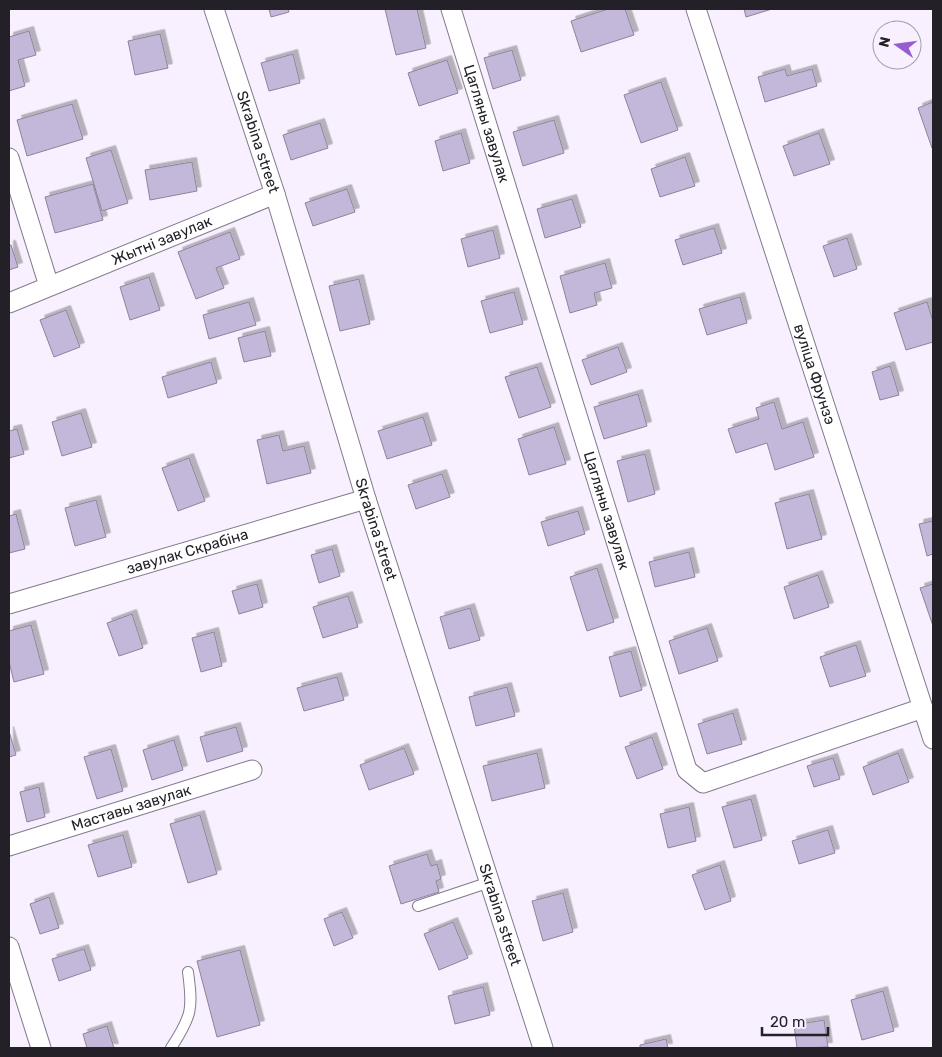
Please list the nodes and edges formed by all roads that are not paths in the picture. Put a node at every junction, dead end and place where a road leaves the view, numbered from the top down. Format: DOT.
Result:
graph roads {
  1 [pos="214,9"];
  2 [pos="451,9"];
  3 [pos="696,9"];
  4 [pos="9,158"];
  5 [pos="275,194"];
  6 [pos="49,286"];
  7 [pos="9,303"];
  8 [pos="366,499"];
  9 [pos="9,604"];
  10 [pos="923,708"];
  11 [pos="933,739"];
  12 [pos="252,770"];
  13 [pos="9,846"];
  14 [pos="490,882"];
  15 [pos="418,906"];
  16 [pos="9,947"];
  17 [pos="188,972"];
  18 [pos="41,1048"];
  19 [pos="171,1048"];
  20 [pos="543,1048"];
  1 -- 5 [label="street, Skrabina street"];
  2 -- 10 [label="street, Цагляны завулак"];
  3 -- 10 [label="street, вуліца Фрунзэ"];
  4 -- 6 [label="street"];
  5 -- 6 [label="street, Жытні завулак"];
  5 -- 8 [label="street, Skrabina street"];
  6 -- 7 [label="street, Жытні завулак"];
  8 -- 9 [label="street, завулак Скрабіна"];
  8 -- 14 [label="street, Skrabina street"];
  10 -- 11 [label="street, вуліца Фрунзэ"];
  12 -- 13 [label="street, Маставы завулак"];
  14 -- 15 [label="lane"];
  14 -- 20 [label="street, Skrabina street"];
  16 -- 18 [label="street"];
  17 -- 19 [label="lane"];
}
